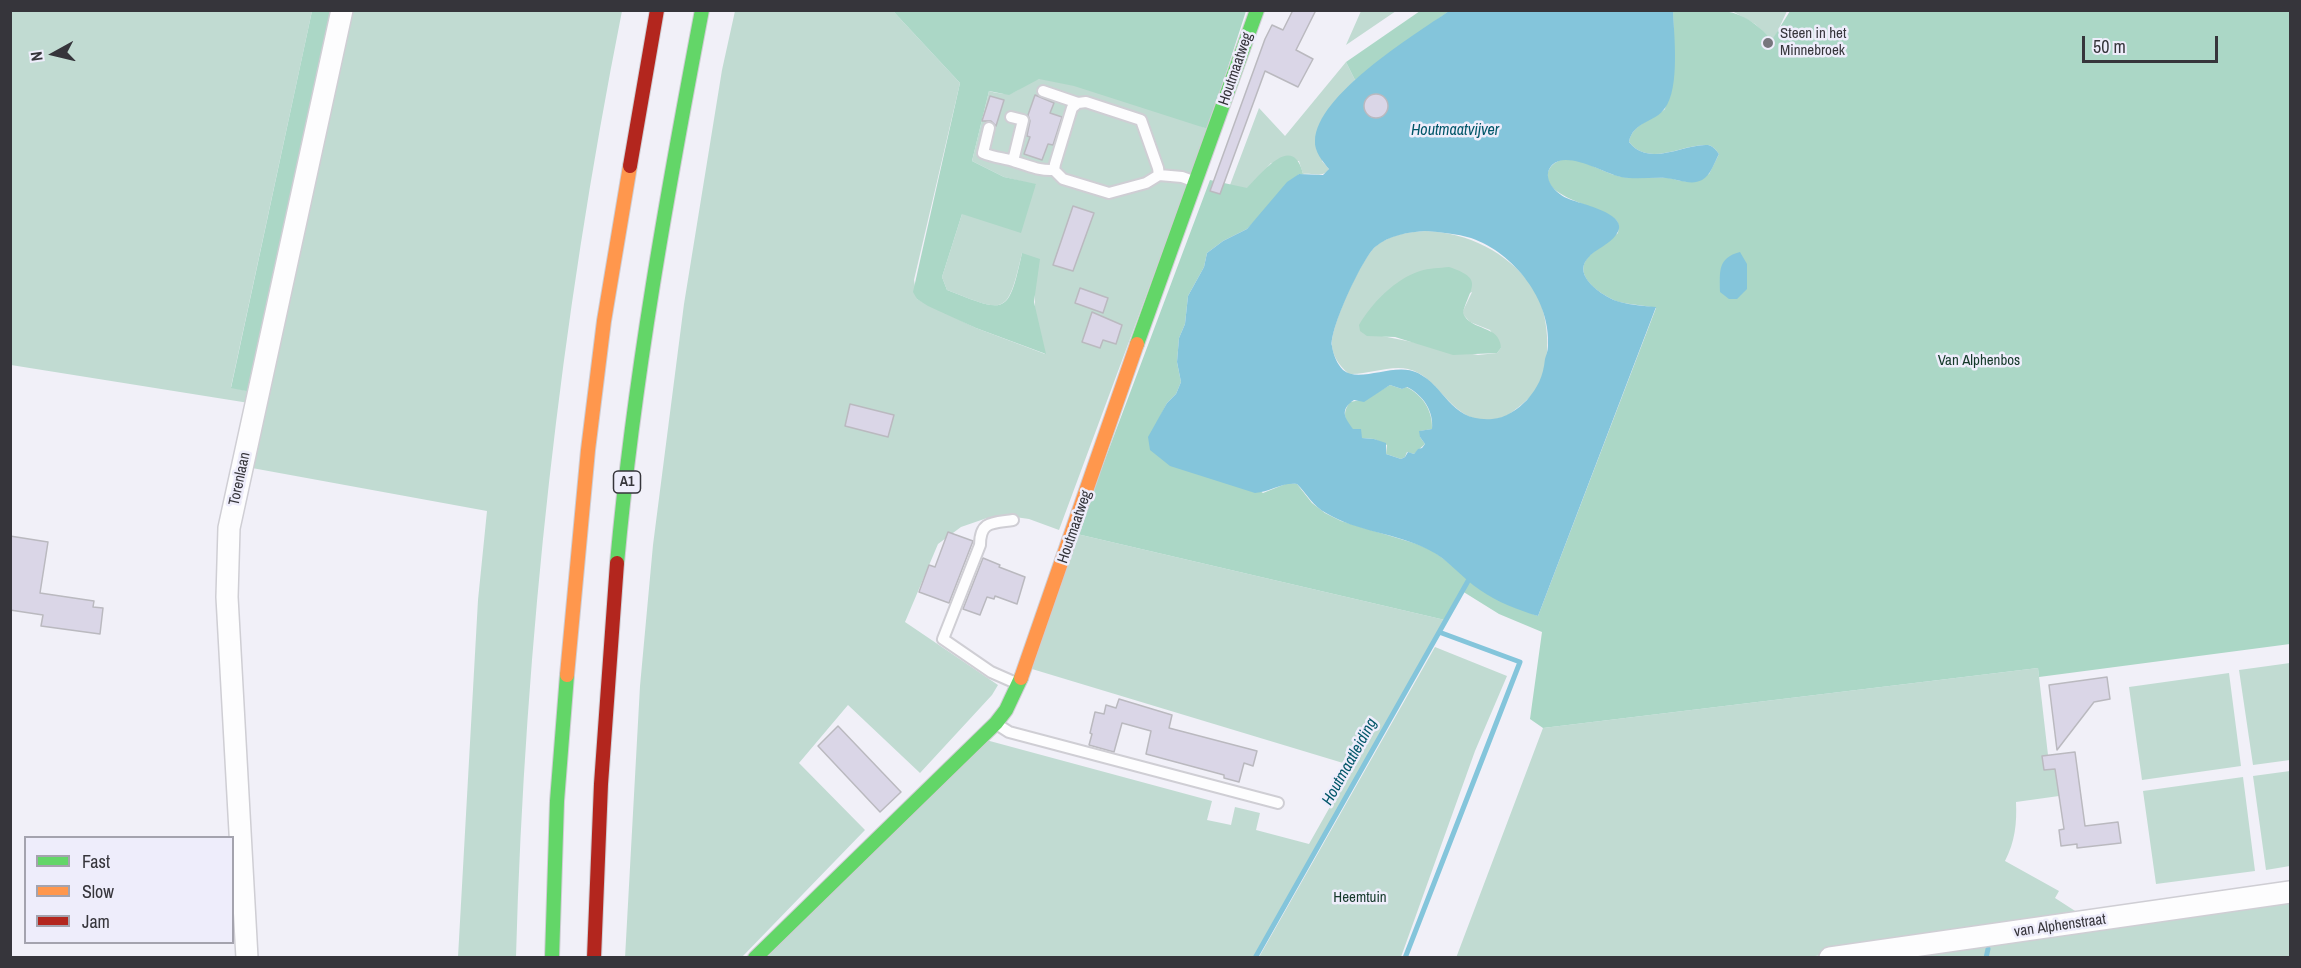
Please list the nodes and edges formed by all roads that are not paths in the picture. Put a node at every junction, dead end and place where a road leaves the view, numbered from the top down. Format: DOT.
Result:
graph roads {
  1 [pos="342,10"];
  2 [pos="657,10"];
  3 [pos="702,10"];
  4 [pos="1257,10"];
  5 [pos="1043,91"];
  6 [pos="1078,103"];
  7 [pos="1011,117"];
  8 [pos="989,128"];
  9 [pos="1013,160"];
  10 [pos="1054,170"];
  11 [pos="1159,175"];
  12 [pos="1196,182"];
  13 [pos="1013,520"];
  14 [pos="1019,684"];
  15 [pos="996,723"];
  16 [pos="1278,803"];
  17 [pos="2290,892"];
  18 [pos="247,957"];
  19 [pos="552,957"];
  20 [pos="594,957"];
  21 [pos="755,957"];
  22 [pos="1830,957"];
  1 -- 18 [label="street, Torenlaan"];
  2 -- 19 [label="main road"];
  3 -- 20 [label="main road, A1"];
  4 -- 12 [label="main road, Houtmaatweg"];
  5 -- 6 [label="lane"];
  6 -- 10 [label="lane"];
  6 -- 11 [label="lane"];
  7 -- 9 [label="lane"];
  8 -- 9 [label="lane"];
  9 -- 10 [label="lane"];
  10 -- 11 [label="lane"];
  11 -- 12 [label="lane"];
  12 -- 14 [label="main road, Houtmaatweg"];
  13 -- 14 [label="lane"];
  14 -- 15 [label="main road, Houtmaatweg"];
  15 -- 16 [label="lane"];
  15 -- 21 [label="main road, Houtmaatweg"];
  17 -- 22 [label="street, van Alphenstraat"];
}
